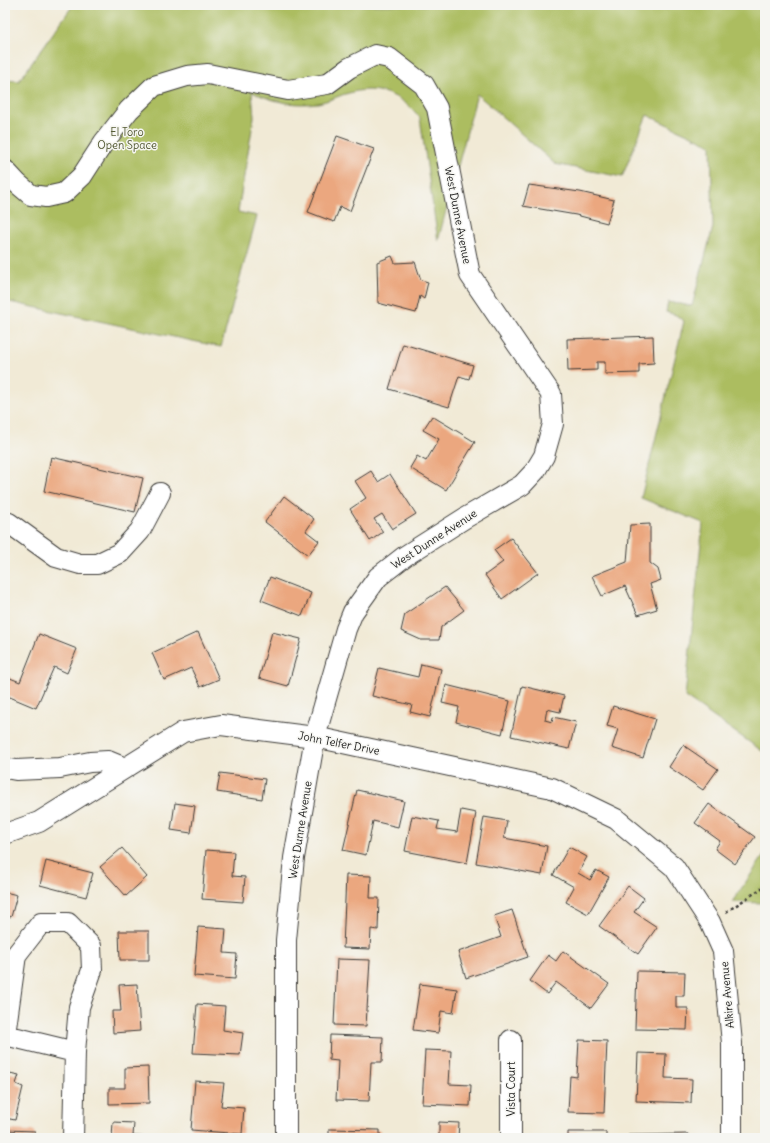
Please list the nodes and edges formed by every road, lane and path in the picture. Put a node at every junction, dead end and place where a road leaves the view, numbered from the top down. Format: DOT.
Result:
graph roads {
  1 [pos="5,170"];
  2 [pos="160,493"];
  3 [pos="5,522"];
  4 [pos="315,737"];
  5 [pos="5,768"];
  6 [pos="125,768"];
  7 [pos="5,834"];
  8 [pos="674,867"];
  9 [pos="765,886"];
  10 [pos="710,922"];
  11 [pos="5,1035"];
  12 [pos="511,1040"];
  13 [pos="75,1052"];
  14 [pos="73,1138"];
  15 [pos="286,1138"];
  16 [pos="511,1138"];
  17 [pos="732,1138"];
  1 -- 4 [label="street, West Dunne Avenue"];
  2 -- 3 [label="street"];
  4 -- 6 [label="street, John Telfer Drive"];
  4 -- 8 [label="street, John Telfer Drive"];
  4 -- 15 [label="street, West Dunne Avenue"];
  5 -- 6 [label="street"];
  6 -- 7 [label="street, John Telfer Drive"];
  8 -- 10 [label="street, Alkire Avenue"];
  9 -- 10 [label="path"];
  10 -- 17 [label="street, Alkire Avenue"];
  11 -- 13 [label="street"];
  11 -- 13 [label="street"];
  12 -- 16 [label="street, Vista Court"];
  13 -- 14 [label="street"];
}
